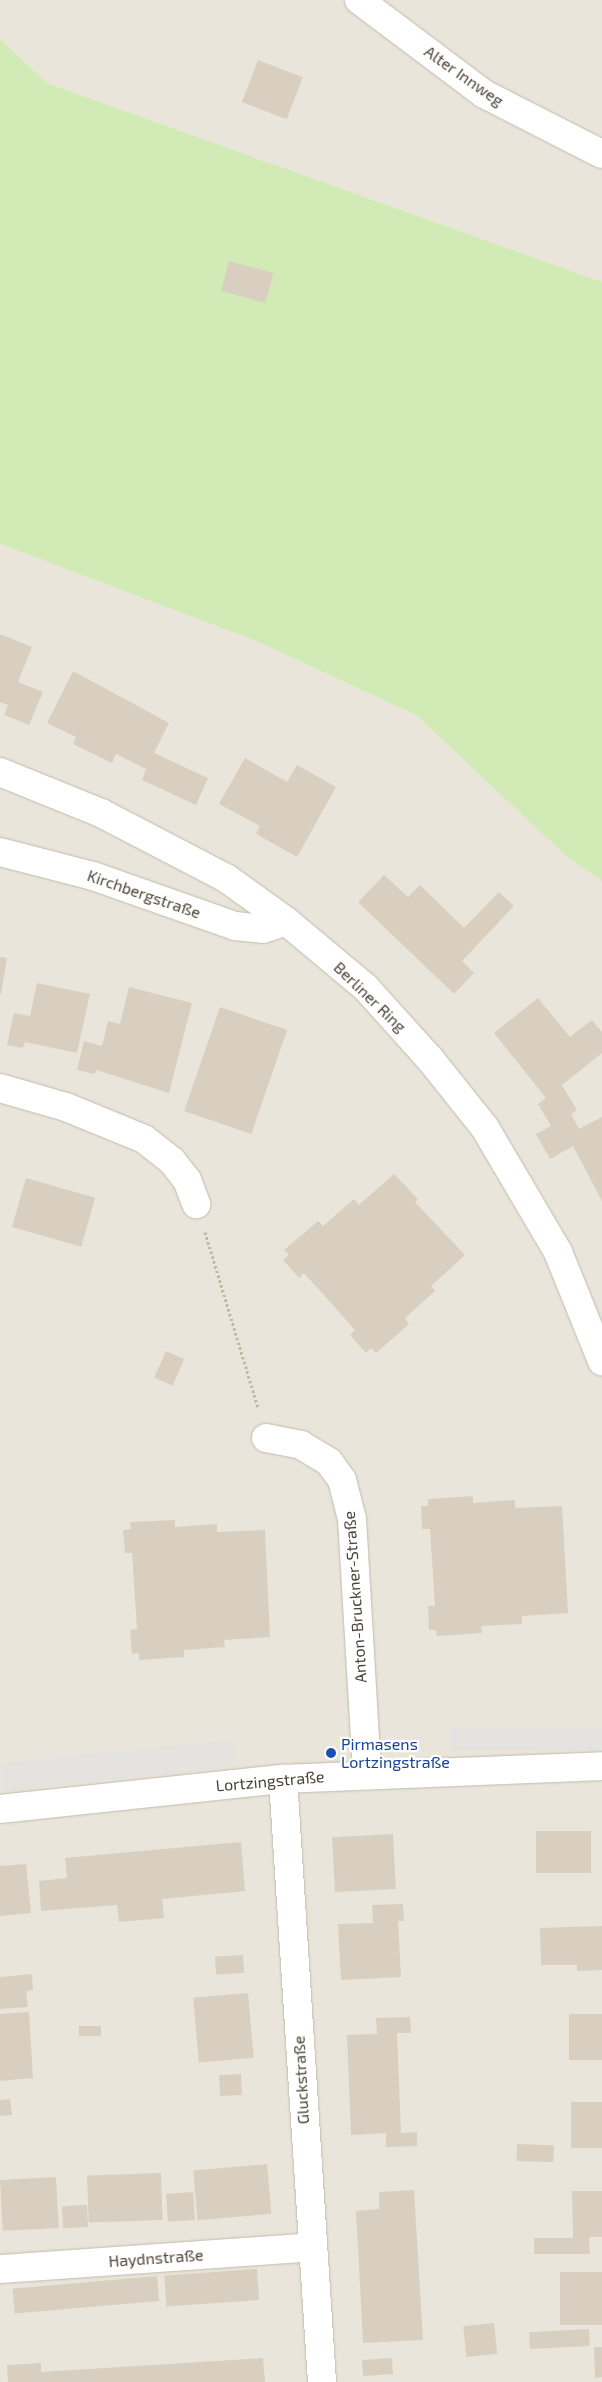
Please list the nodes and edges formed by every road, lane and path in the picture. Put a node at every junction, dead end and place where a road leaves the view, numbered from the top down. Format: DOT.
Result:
graph roads {
  1 [pos="359,0"];
  2 [pos="602,154"];
  3 [pos="0,772"];
  4 [pos="0,852"];
  5 [pos="286,920"];
  6 [pos="0,1088"];
  7 [pos="196,1204"];
  8 [pos="602,1362"];
  9 [pos="266,1438"];
  10 [pos="602,1766"];
  11 [pos="367,1775"];
  12 [pos="283,1778"];
  13 [pos="0,1809"];
  14 [pos="312,2247"];
  15 [pos="0,2269"];
  16 [pos="322,2382"];
  1 -- 2 [label="street, Alter Innweg"];
  3 -- 5 [label="street, Berliner Ring"];
  4 -- 5 [label="street, Kirchbergstraße"];
  5 -- 8 [label="street, Berliner Ring"];
  6 -- 7 [label="street"];
  7 -- 9 [label="path"];
  9 -- 11 [label="street, Anton-Bruckner-Straße"];
  10 -- 11 [label="street, Lortzingstraße"];
  11 -- 12 [label="street, Lortzingstraße"];
  12 -- 13 [label="street, Lortzingstraße"];
  12 -- 14 [label="street, Gluckstraße"];
  14 -- 15 [label="street, Haydnstraße"];
  14 -- 16 [label="street, Gluckstraße"];
}
